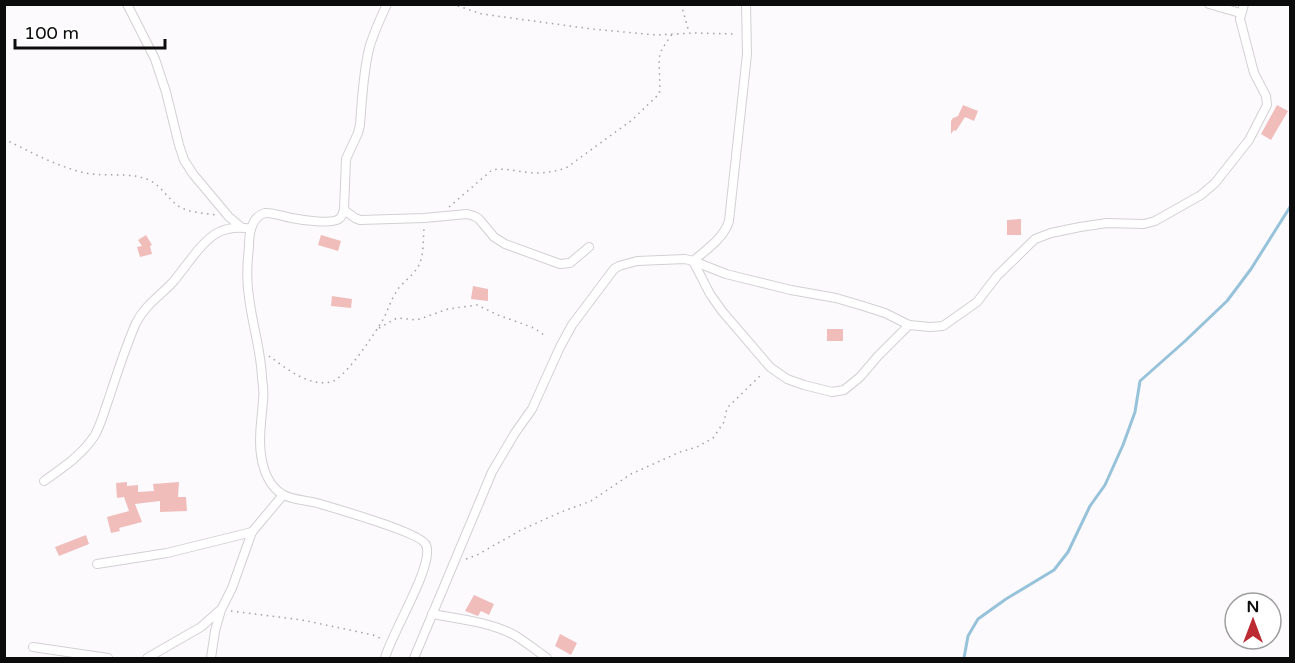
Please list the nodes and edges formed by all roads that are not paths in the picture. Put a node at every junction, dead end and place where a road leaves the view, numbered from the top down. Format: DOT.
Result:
graph roads {
  1 [pos="127,4"];
  2 [pos="387,4"];
  3 [pos="746,4"];
  4 [pos="1209,4"];
  5 [pos="1244,4"];
  6 [pos="1240,14"];
  7 [pos="344,210"];
  8 [pos="241,227"];
  9 [pos="251,229"];
  10 [pos="589,247"];
  11 [pos="693,261"];
  12 [pos="909,325"];
  13 [pos="44,481"];
  14 [pos="283,495"];
  15 [pos="252,532"];
  16 [pos="98,564"];
  17 [pos="220,610"];
  18 [pos="432,614"];
  19 [pos="33,647"];
  20 [pos="108,658"];
  21 [pos="147,658"];
  22 [pos="211,658"];
  23 [pos="385,658"];
  24 [pos="414,658"];
  25 [pos="547,658"];
  1 -- 8 [label="street"];
  2 -- 7 [label="street"];
  3 -- 11 [label="street"];
  4 -- 6 [label="street"];
  5 -- 6 [label="street"];
  6 -- 12 [label="street"];
  7 -- 9 [label="street"];
  7 -- 10 [label="street"];
  8 -- 9 [label="street"];
  8 -- 13 [label="street"];
  9 -- 14 [label="street"];
  11 -- 12 [label="street"];
  11 -- 12 [label="street"];
  11 -- 18 [label="street"];
  14 -- 15 [label="street"];
  14 -- 23 [label="street"];
  15 -- 16 [label="street"];
  15 -- 17 [label="street"];
  17 -- 21 [label="street"];
  17 -- 22 [label="street"];
  18 -- 24 [label="street"];
  18 -- 25 [label="street"];
  19 -- 20 [label="street"];
}
